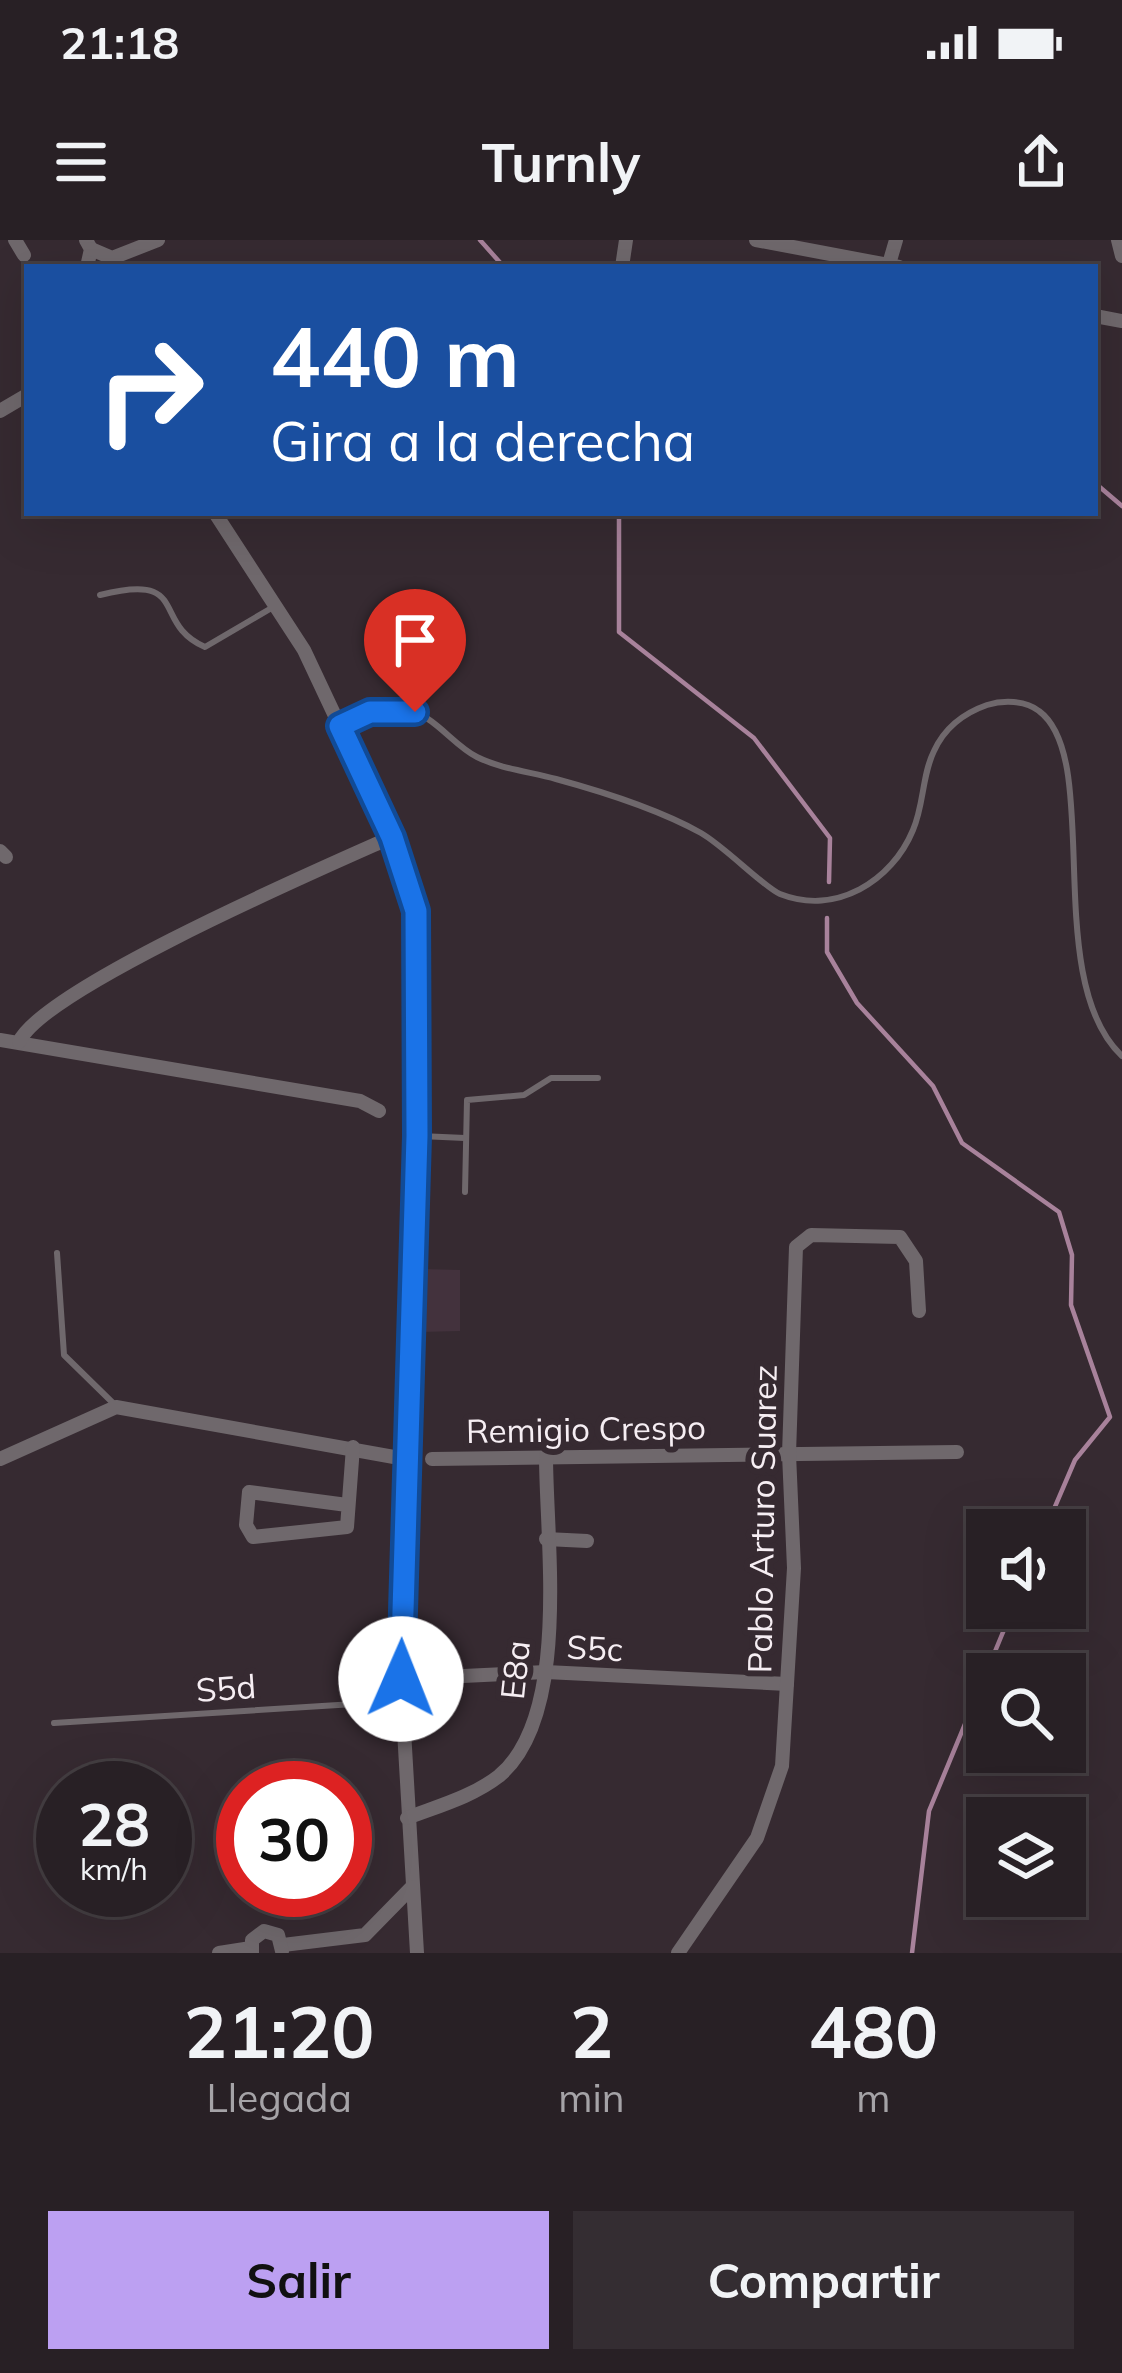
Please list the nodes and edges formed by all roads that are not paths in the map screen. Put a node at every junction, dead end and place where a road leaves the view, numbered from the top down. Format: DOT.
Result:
graph roads {
  1 [pos="15,240"];
  2 [pos="158,240"];
  3 [pos="756,240"];
  4 [pos="1118,240"];
  5 [pos="88,245"];
  6 [pos="24,255"];
  7 [pos="1122,256"];
  8 [pos="883,264"];
  9 [pos="217,516"];
  10 [pos="100,595"];
  11 [pos="278,604"];
  12 [pos="340,726"];
  13 [pos="392,837"];
  14 [pos="0,1040"];
  15 [pos="19,1042"];
  16 [pos="1122,1056"];
  17 [pos="598,1078"];
  18 [pos="379,1111"];
  19 [pos="417,1136"];
  20 [pos="465,1138"];
  21 [pos="465,1192"];
  22 [pos="57,1252"];
  23 [pos="919,1311"];
  24 [pos="116,1407"];
  25 [pos="353,1447"];
  26 [pos="957,1452"];
  27 [pos="789,1454"];
  28 [pos="545,1456"];
  29 [pos="0,1459"];
  30 [pos="405,1459"];
  31 [pos="432,1460"];
  32 [pos="347,1505"];
  33 [pos="546,1539"];
  34 [pos="586,1541"];
  35 [pos="546,1672"];
  36 [pos="401,1679"];
  37 [pos="787,1684"];
  38 [pos="402,1701"];
  39 [pos="53,1723"];
  40 [pos="407,1818"];
  41 [pos="412,1887"];
  42 [pos="282,1949"];
  43 [pos="252,1950"];
  44 [pos="683,1952"];
  45 [pos="219,1953"];
  46 [pos="417,1953"];
  1 -- 6 [label="street"];
  2 -- 5 [label="street"];
  3 -- 8 [label="street"];
  4 -- 7 [label="street"];
  9 -- 11 [label="street"];
  10 -- 11 [label="lane"];
  11 -- 12 [label="street"];
  12 -- 13 [label="street"];
  12 -- 16 [label="lane"];
  13 -- 15 [label="street"];
  13 -- 19 [label="street"];
  14 -- 15 [label="street"];
  15 -- 18 [label="street"];
  17 -- 20 [label="lane"];
  19 -- 20 [label="lane"];
  19 -- 30 [label="street"];
  20 -- 21 [label="lane"];
  22 -- 24 [label="lane"];
  23 -- 27 [label="street, Pablo Arturo Suarez"];
  24 -- 25 [label="street"];
  24 -- 29 [label="street"];
  25 -- 30 [label="street"];
  25 -- 32 [label="street"];
  26 -- 27 [label="street, Remigio Crespo"];
  27 -- 28 [label="street, Remigio Crespo"];
  27 -- 37 [label="street, Pablo Arturo Suarez"];
  28 -- 31 [label="street, Remigio Crespo"];
  28 -- 33 [label="street, E8a"];
  30 -- 36 [label="street"];
  32 -- 32 [label="street"];
  33 -- 34 [label="street"];
  33 -- 35 [label="street, E8a"];
  35 -- 36 [label="street, S5c"];
  35 -- 37 [label="street, S5c"];
  35 -- 40 [label="street, E8a"];
  36 -- 38 [label="street"];
  37 -- 44 [label="street, Pablo Arturo Suarez"];
  38 -- 39 [label="lane, S5d"];
  38 -- 40 [label="street"];
  40 -- 41 [label="street"];
  41 -- 42 [label="street"];
  41 -- 46 [label="street"];
  42 -- 43 [label="street"];
  43 -- 45 [label="street"];
}
